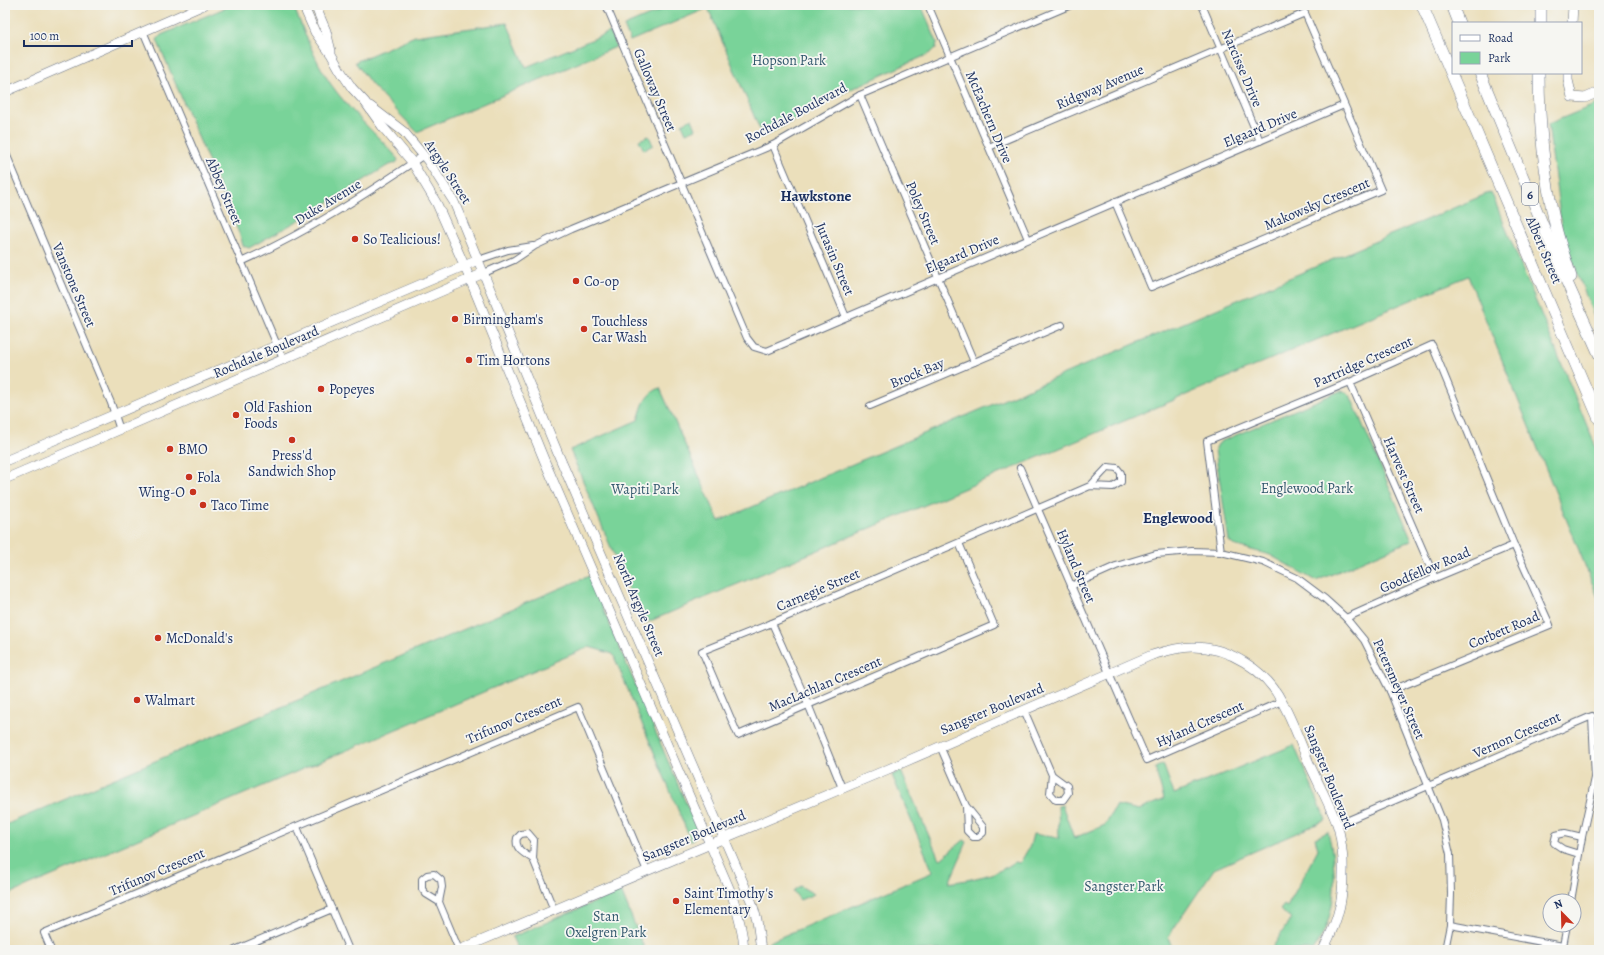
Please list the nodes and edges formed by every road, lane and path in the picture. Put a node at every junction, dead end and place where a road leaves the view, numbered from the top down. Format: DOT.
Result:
graph roads {
  1 [pos="204,5"];
  2 [pos="303,5"];
  3 [pos="315,5"];
  4 [pos="606,5"];
  5 [pos="928,5"];
  6 [pos="1071,5"];
  7 [pos="1202,5"];
  8 [pos="1422,5"];
  9 [pos="1452,5"];
  10 [pos="1541,5"];
  11 [pos="1573,5"];
  12 [pos="1459,22"];
  13 [pos="1540,22"];
  14 [pos="1572,22"];
  15 [pos="143,31"];
  16 [pos="1221,49"];
  17 [pos="332,54"];
  18 [pos="950,56"];
  19 [pos="1480,74"];
  20 [pos="1539,74"];
  21 [pos="1568,74"];
  22 [pos="5,92"];
  23 [pos="1599,92"];
  24 [pos="860,95"];
  25 [pos="366,102"];
  26 [pos="1344,105"];
  27 [pos="1260,141"];
  28 [pos="773,145"];
  29 [pos="989,147"];
  30 [pos="5,151"];
  31 [pos="424,155"];
  32 [pos="412,162"];
  33 [pos="681,183"];
  34 [pos="1116,202"];
  35 [pos="1028,239"];
  36 [pos="535,246"];
  37 [pos="478,260"];
  38 [pos="241,262"];
  39 [pos="465,267"];
  40 [pos="484,273"];
  41 [pos="938,278"];
  42 [pos="470,279"];
  43 [pos="1581,314"];
  44 [pos="846,317"];
  45 [pos="1062,325"];
  46 [pos="277,346"];
  47 [pos="1599,354"];
  48 [pos="283,359"];
  49 [pos="974,362"];
  50 [pos="1350,382"];
  51 [pos="870,406"];
  52 [pos="114,416"];
  53 [pos="1599,419"];
  54 [pos="120,430"];
  55 [pos="5,461"];
  56 [pos="1020,468"];
  57 [pos="5,479"];
  58 [pos="1090,486"];
  59 [pos="1038,508"];
  60 [pos="959,543"];
  61 [pos="1514,545"];
  62 [pos="1221,552"];
  63 [pos="1435,578"];
  64 [pos="1071,586"];
  65 [pos="1346,618"];
  66 [pos="772,623"];
  67 [pos="1110,673"];
  68 [pos="1390,691"];
  69 [pos="1282,701"];
  70 [pos="808,704"];
  71 [pos="1024,710"];
  72 [pos="940,746"];
  73 [pos="1052,775"];
  74 [pos="1429,787"];
  75 [pos="842,788"];
  76 [pos="966,806"];
  77 [pos="1337,825"];
  78 [pos="297,827"];
  79 [pos="1582,838"];
  80 [pos="724,839"];
  81 [pos="709,845"];
  82 [pos="1579,854"];
  83 [pos="533,859"];
  84 [pos="647,871"];
  85 [pos="1572,893"];
  86 [pos="439,902"];
  87 [pos="332,909"];
  88 [pos="554,910"];
  89 [pos="1450,925"];
  90 [pos="1565,933"];
  91 [pos="462,949"];
  92 [pos="51,950"];
  93 [pos="234,950"];
  94 [pos="350,950"];
  95 [pos="744,950"];
  96 [pos="761,950"];
  97 [pos="1323,950"];
  98 [pos="1445,950"];
  1 -- 15 [label="street"];
  2 -- 17 [label="street, Argyle Street"];
  3 -- 17 [label="street, Argyle Street"];
  4 -- 33 [label="street, Galloway Street"];
  5 -- 18 [label="street, McEachern Drive"];
  6 -- 18 [label="street, Rochdale Boulevard"];
  7 -- 16 [label="street, Narcisse Drive"];
  8 -- 53 [label="highway, Albert Street / 6"];
  9 -- 12 [label="highway"];
  10 -- 13 [label="highway"];
  11 -- 14 [label="street"];
  15 -- 22 [label="street"];
  15 -- 38 [label="street, Abbey Street"];
  16 -- 26 [label="street, Makowsky Crescent"];
  16 -- 27 [label="street, Narcisse Drive"];
  16 -- 29 [label="street, Ridgway Avenue"];
  17 -- 25 [label="street, Argyle Street"];
  18 -- 24 [label="street, Rochdale Boulevard"];
  18 -- 29 [label="street, McEachern Drive"];
  19 -- 43 [label="highway, Albert Street / 6"];
  20 -- 43 [label="highway"];
  21 -- 23 [label="street"];
  24 -- 28 [label="street, Rochdale Boulevard"];
  24 -- 41 [label="street, Poley Street"];
  25 -- 31 [label="street, Argyle Street"];
  25 -- 32 [label="street, Argyle Street"];
  26 -- 27 [label="street, Elgaard Drive"];
  26 -- 34 [label="street, Makowsky Crescent"];
  27 -- 34 [label="street, Elgaard Drive"];
  28 -- 33 [label="street, Rochdale Boulevard"];
  28 -- 44 [label="street, Jurasin Street"];
  29 -- 35 [label="street, McEachern Drive"];
  30 -- 52 [label="street, Vanstone Street"];
  31 -- 32 [label="street, Duke Avenue"];
  31 -- 37 [label="street, Argyle Street"];
  32 -- 38 [label="street, Duke Avenue"];
  32 -- 39 [label="street, Argyle Street"];
  33 -- 36 [label="street, Rochdale Boulevard"];
  33 -- 44 [label="street, Elgaard Drive"];
  34 -- 35 [label="street, Elgaard Drive"];
  35 -- 41 [label="street, Elgaard Drive"];
  36 -- 37 [label="street, Rochdale Boulevard"];
  36 -- 40 [label="street, Rochdale Boulevard"];
  37 -- 39 [label="street, Rochdale Boulevard"];
  37 -- 40 [label="street, Argyle Street"];
  38 -- 46 [label="street, Abbey Street"];
  39 -- 42 [label="street, Argyle Street"];
  39 -- 46 [label="street, Rochdale Boulevard"];
  40 -- 42 [label="street, Rochdale Boulevard"];
  40 -- 80 [label="street, North Argyle Street"];
  41 -- 44 [label="street, Elgaard Drive"];
  41 -- 49 [label="street, Poley Street"];
  42 -- 48 [label="street, Rochdale Boulevard"];
  42 -- 81 [label="street"];
  43 -- 47 [label="highway, Albert Street / 6"];
  45 -- 49 [label="street, Brock Bay"];
  46 -- 48 [label="street, Abbey Street"];
  46 -- 52 [label="street, Rochdale Boulevard"];
  48 -- 54 [label="street, Rochdale Boulevard"];
  49 -- 51 [label="street, Brock Bay"];
  50 -- 61 [label="street, Partridge Crescent"];
  50 -- 62 [label="street, Partridge Crescent"];
  50 -- 63 [label="street, Harvest Street"];
  52 -- 54 [label="street, Vanstone Street"];
  52 -- 55 [label="street, Rochdale Boulevard"];
  54 -- 57 [label="street, Rochdale Boulevard"];
  56 -- 59 [label="street, Hyland Street"];
  58 -- 58 [label="street"];
  58 -- 59 [label="street, Carnegie Street"];
  59 -- 60 [label="street, Carnegie Street"];
  59 -- 64 [label="street, Hyland Street"];
  60 -- 66 [label="street, Carnegie Street"];
  60 -- 70 [label="street, MacLachlan Crescent"];
  61 -- 63 [label="street, Goodfellow Road"];
  61 -- 68 [label="street, Corbett Road"];
  62 -- 64 [label="street, Petersmeyer Street"];
  62 -- 65 [label="street, Petersmeyer Street"];
  63 -- 65 [label="street, Goodfellow Road"];
  64 -- 67 [label="street, Hyland Street"];
  65 -- 68 [label="street, Petersmeyer Street"];
  66 -- 70 [label="street, Carnegie Street"];
  66 -- 70 [label="street, MacLachlan Crescent"];
  67 -- 69 [label="street, Sangster Boulevard"];
  67 -- 69 [label="street, Hyland Crescent"];
  67 -- 71 [label="street, Sangster Boulevard"];
  68 -- 74 [label="street, Petersmeyer Street"];
  69 -- 77 [label="street, Sangster Boulevard"];
  70 -- 75 [label="street, Carnegie Street"];
  71 -- 72 [label="street, Sangster Boulevard"];
  71 -- 73 [label="street"];
  72 -- 75 [label="street, Sangster Boulevard"];
  72 -- 76 [label="street"];
  74 -- 77 [label="street, Vernon Crescent"];
  74 -- 79 [label="street, Vernon Crescent"];
  74 -- 89 [label="street, Petersmeyer Street"];
  75 -- 80 [label="street, Sangster Boulevard"];
  76 -- 76 [label="street"];
  77 -- 97 [label="street, Sangster Boulevard"];
  78 -- 84 [label="street, Trifunov Crescent"];
  78 -- 87 [label="street"];
  78 -- 92 [label="street, Trifunov Crescent"];
  79 -- 82 [label="street, Vernon Crescent"];
  79 -- 82 [label="street"];
  80 -- 81 [label="street, Sangster Boulevard"];
  80 -- 96 [label="street, North Argyle Street"];
  81 -- 84 [label="street, Sangster Boulevard"];
  81 -- 95 [label="street"];
  82 -- 85 [label="street, Vernon Crescent"];
  83 -- 88 [label="street"];
  84 -- 88 [label="street, Sangster Boulevard"];
  86 -- 86 [label="street"];
  86 -- 91 [label="street"];
  87 -- 93 [label="street"];
  87 -- 94 [label="street"];
  88 -- 91 [label="street, Sangster Boulevard"];
  89 -- 90 [label="street"];
  89 -- 98 [label="street, Petersmeyer Street"];
}
